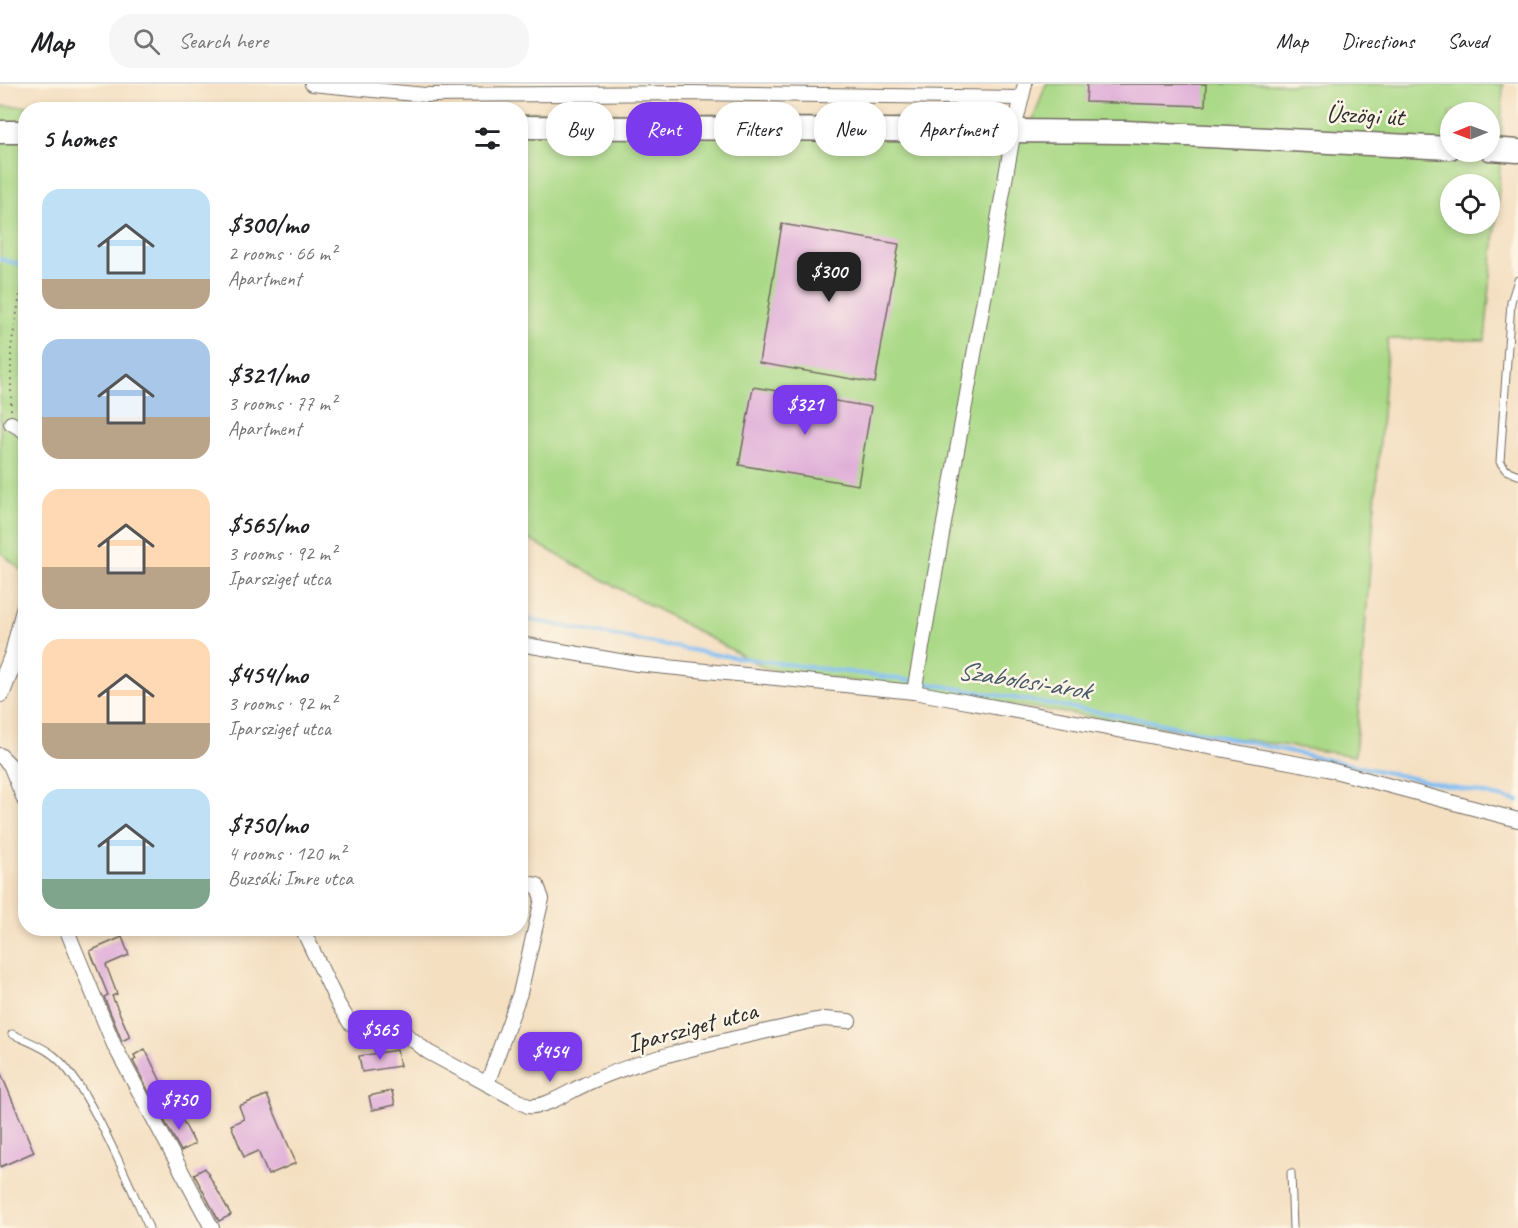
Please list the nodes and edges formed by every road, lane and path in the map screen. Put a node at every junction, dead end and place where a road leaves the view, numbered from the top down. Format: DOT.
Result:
graph roads {
  1 [pos="312,84"];
  2 [pos="1025,84"];
  3 [pos="790,89"];
  4 [pos="1020,98"];
  5 [pos="1018,109"];
  6 [pos="528,128"];
  7 [pos="898,130"];
  8 [pos="1018,130"];
  9 [pos="0,132"];
  10 [pos="18,132"];
  11 [pos="1440,148"];
  12 [pos="1500,150"];
  13 [pos="1518,151"];
  14 [pos="1009,156"];
  15 [pos="1518,280"];
  16 [pos="18,299"];
  17 [pos="10,423"];
  18 [pos="18,428"];
  19 [pos="1518,475"];
  20 [pos="18,642"];
  21 [pos="528,645"];
  22 [pos="915,685"];
  23 [pos="0,692"];
  24 [pos="1518,820"];
  25 [pos="528,883"];
  26 [pos="69,936"];
  27 [pos="306,936"];
  28 [pos="849,1021"];
  29 [pos="12,1034"];
  30 [pos="487,1084"];
  31 [pos="1291,1173"];
  32 [pos="149,1228"];
  33 [pos="212,1228"];
  34 [pos="1293,1228"];
  1 -- 3 [label="street"];
  2 -- 4 [label="street"];
  3 -- 4 [label="street"];
  4 -- 5 [label="street"];
  6 -- 7 [label="main road, Üszögi út"];
  8 -- 11 [label="main road, Üszögi út"];
  9 -- 10 [label="main road"];
  12 -- 13 [label="main road"];
  14 -- 22 [label="street"];
  15 -- 19 [label="lane"];
  16 -- 17 [label="path"];
  17 -- 18 [label="street"];
  20 -- 23 [label="main road"];
  21 -- 22 [label="street"];
  22 -- 24 [label="street"];
  25 -- 30 [label="street"];
  26 -- 33 [label="street"];
  27 -- 30 [label="street, Iparsziget utca"];
  28 -- 30 [label="street, Iparsziget utca"];
  29 -- 32 [label="lane"];
  31 -- 34 [label="lane"];
}
